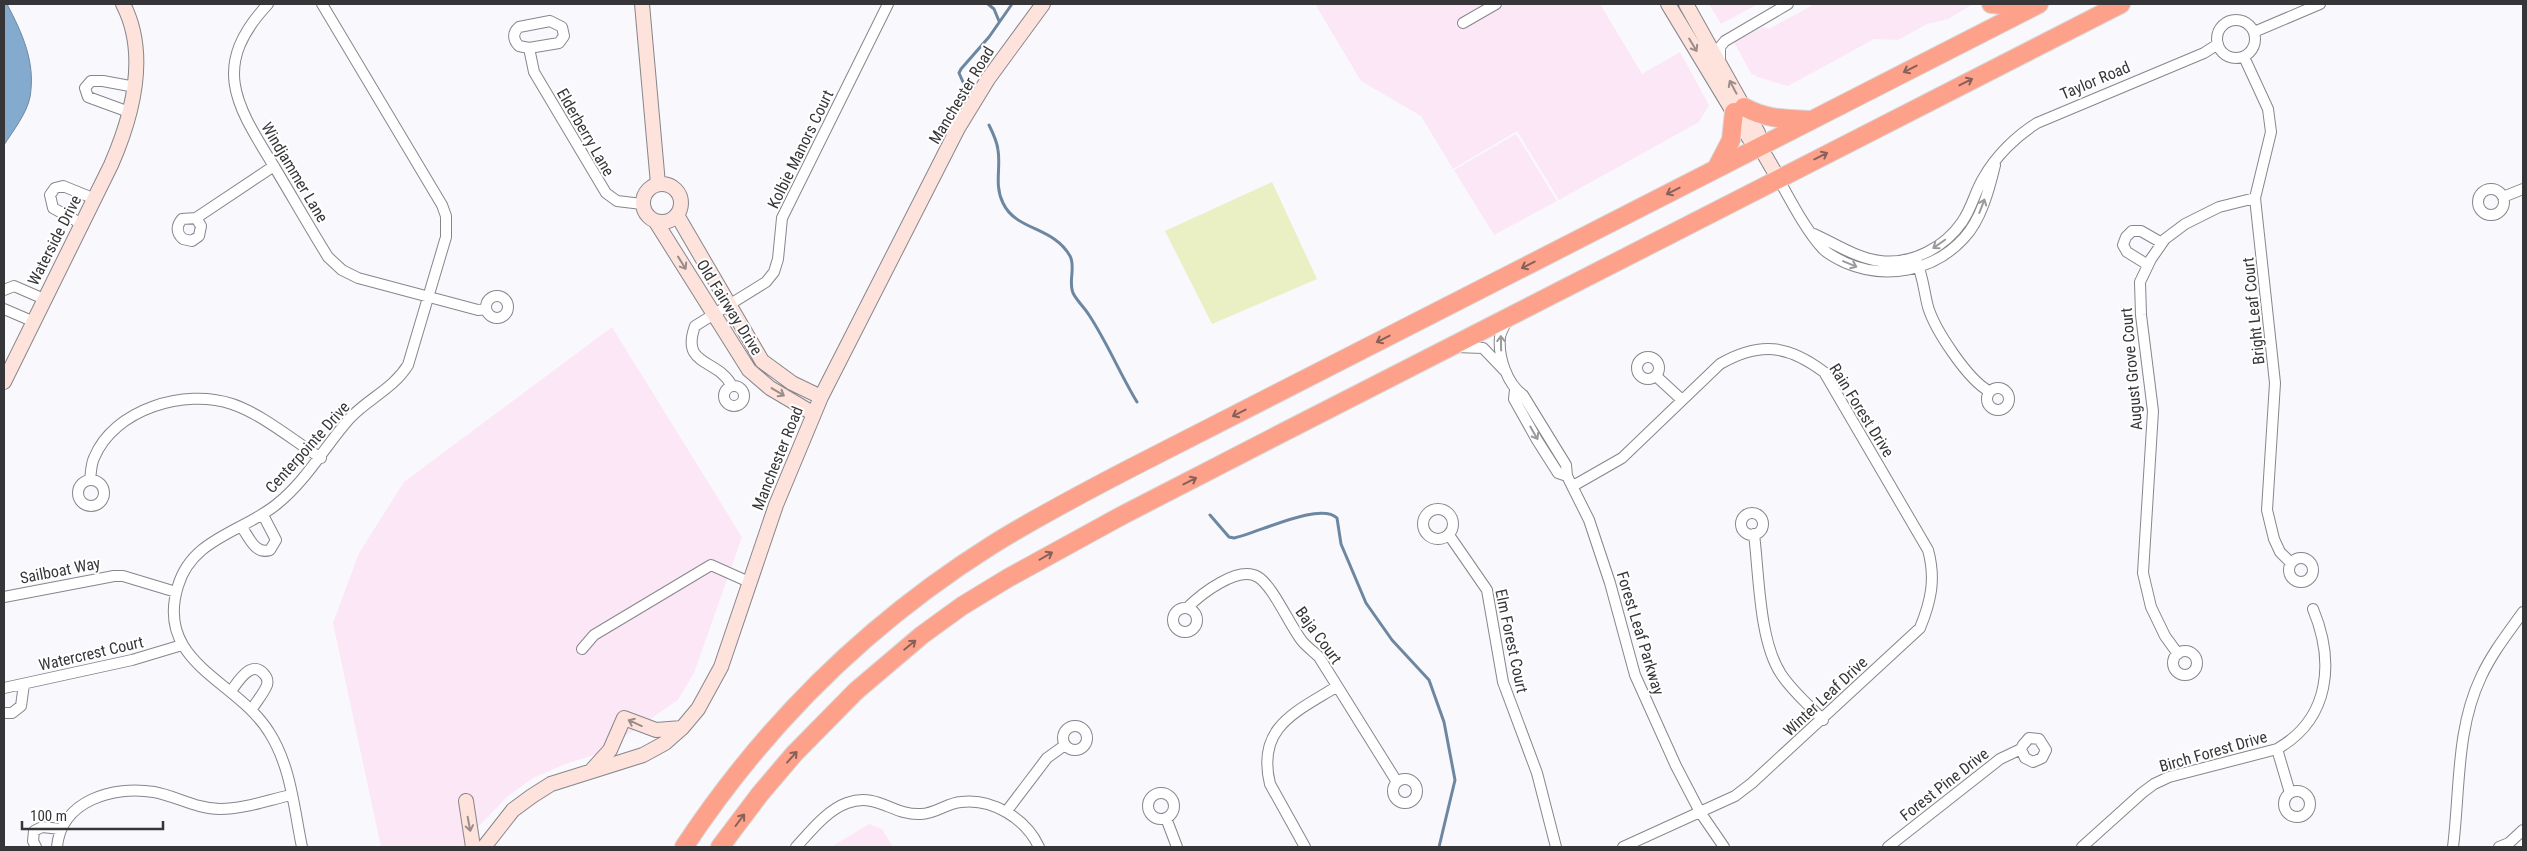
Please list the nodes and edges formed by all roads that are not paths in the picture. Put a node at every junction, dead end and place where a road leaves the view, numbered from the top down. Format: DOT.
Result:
graph roads {
  1 [pos="123,4"];
  2 [pos="268,4"];
  3 [pos="322,4"];
  4 [pos="642,4"];
  5 [pos="888,4"];
  6 [pos="1043,4"];
  7 [pos="1496,4"];
  8 [pos="1668,4"];
  9 [pos="1686,4"];
  10 [pos="1788,4"];
  11 [pos="1990,4"];
  12 [pos="2121,4"];
  13 [pos="2320,4"];
  14 [pos="2036,6"];
  15 [pos="1463,23"];
  16 [pos="1703,32"];
  17 [pos="2254,32"];
  18 [pos="1729,37"];
  19 [pos="1970,39"];
  20 [pos="2218,44"];
  21 [pos="529,48"];
  22 [pos="2244,56"];
  23 [pos="1720,63"];
  24 [pos="135,87"];
  25 [pos="1739,110"];
  26 [pos="129,112"];
  27 [pos="1812,120"];
  28 [pos="1760,147"];
  29 [pos="274,166"];
  30 [pos="1716,169"];
  31 [pos="1778,178"];
  32 [pos="658,184"];
  33 [pos="2523,189"];
  34 [pos="2503,197"];
  35 [pos="2255,198"];
  36 [pos="95,199"];
  37 [pos="642,204"];
  38 [pos="677,215"];
  39 [pos="196,218"];
  40 [pos="656,222"];
  41 [pos="82,224"];
  42 [pos="2162,243"];
  43 [pos="1916,263"];
  44 [pos="2148,265"];
  45 [pos="4,290"];
  46 [pos="427,297"];
  47 [pos="44,299"];
  48 [pos="729,306"];
  49 [pos="4,309"];
  50 [pos="486,309"];
  51 [pos="713,314"];
  52 [pos="1510,316"];
  53 [pos="32,321"];
  54 [pos="1453,347"];
  55 [pos="1506,371"];
  56 [pos="4,376"];
  57 [pos="1656,376"];
  58 [pos="732,386"];
  59 [pos="1989,391"];
  60 [pos="821,397"];
  61 [pos="1682,400"];
  62 [pos="814,414"];
  63 [pos="321,458"];
  64 [pos="90,480"];
  65 [pos="1572,486"];
  66 [pos="263,515"];
  67 [pos="242,526"];
  68 [pos="1754,534"];
  69 [pos="1449,535"];
  70 [pos="2291,563"];
  71 [pos="1933,573"];
  72 [pos="749,582"];
  73 [pos="176,592"];
  74 [pos="5,595"];
  75 [pos="1187,608"];
  76 [pos="2312,609"];
  77 [pos="2523,612"];
  78 [pos="182,645"];
  79 [pos="582,649"];
  80 [pos="2178,654"];
  81 [pos="24,684"];
  82 [pos="5,687"];
  83 [pos="1336,687"];
  84 [pos="231,691"];
  85 [pos="252,709"];
  86 [pos="4,713"];
  87 [pos="1822,720"];
  88 [pos="682,728"];
  89 [pos="1066,745"];
  90 [pos="2022,749"];
  91 [pos="2277,749"];
  92 [pos="590,772"];
  93 [pos="1397,782"];
  94 [pos="2290,793"];
  95 [pos="291,795"];
  96 [pos="466,801"];
  97 [pos="1006,812"];
  98 [pos="1700,812"];
  99 [pos="1166,818"];
  100 [pos="61,829"];
  101 [pos="2523,830"];
  102 [pos="36,847"];
  103 [pos="57,847"];
  104 [pos="302,847"];
  105 [pos="473,847"];
  106 [pos="484,847"];
  107 [pos="684,847"];
  108 [pos="720,847"];
  109 [pos="796,847"];
  110 [pos="1039,847"];
  111 [pos="1177,847"];
  112 [pos="1305,847"];
  113 [pos="1556,847"];
  114 [pos="1623,847"];
  115 [pos="1724,847"];
  116 [pos="1888,847"];
  117 [pos="2082,847"];
  118 [pos="2453,847"];
  119 [pos="2499,847"];
  1 -- 24 [label="street, Waterside Drive"];
  2 -- 29 [label="street, Windjammer Lane"];
  3 -- 46 [label="street, Centerpointe Drive"];
  4 -- 32 [label="street"];
  5 -- 48 [label="street, Kolbie Manors Court"];
  6 -- 60 [label="street, Manchester Road"];
  7 -- 15 [label="street"];
  8 -- 25 [label="street, Taylor Road, one-way"];
  9 -- 16 [label="street, Taylor Road"];
  10 -- 18 [label="street"];
  11 -- 14 [label="highway"];
  11 -- 19 [label="highway"];
  31 -- 12 [label="highway, one-way"];
  13 -- 17 [label="street"];
  14 -- 19 [label="highway"];
  16 -- 18 [label="street"];
  16 -- 23 [label="street, Taylor Road"];
  17 -- 20 [label="street"];
  17 -- 22 [label="street"];
  18 -- 23 [label="street"];
  19 -- 27 [label="highway, one-way"];
  20 -- 22 [label="street"];
  20 -- 43 [label="street, Taylor Road"];
  21 -- 21 [label="street"];
  21 -- 37 [label="street, Elderberry Lane"];
  22 -- 35 [label="street, Bright Leaf Court"];
  25 -- 23 [label="street, Taylor Road, one-way"];
  24 -- 26 [label="street, Waterside Drive"];
  24 -- 26 [label="street"];
  25 -- 27 [label="highway"];
  25 -- 28 [label="street, Taylor Road"];
  25 -- 30 [label="highway"];
  26 -- 36 [label="street, Waterside Drive"];
  27 -- 28 [label="highway"];
  28 -- 30 [label="highway"];
  28 -- 31 [label="street, Taylor Road"];
  29 -- 39 [label="street"];
  29 -- 46 [label="street, Windjammer Lane"];
  30 -- 107 [label="highway, one-way"];
  31 -- 43 [label="street, Taylor Road"];
  31 -- 52 [label="highway"];
  32 -- 37 [label="street"];
  32 -- 38 [label="street, Old Fairway Drive"];
  33 -- 34 [label="street"];
  35 -- 42 [label="street, August Grove Court"];
  35 -- 70 [label="street, Bright Leaf Court"];
  36 -- 41 [label="street, Waterside Drive"];
  36 -- 41 [label="street"];
  37 -- 40 [label="street, Old Fairway Drive"];
  38 -- 40 [label="street"];
  38 -- 48 [label="street, Old Fairway Drive"];
  40 -- 51 [label="street, Old Fairway Drive, one-way"];
  41 -- 47 [label="street, Waterside Drive"];
  42 -- 44 [label="street, August Grove Court"];
  42 -- 44 [label="street"];
  43 -- 59 [label="street"];
  44 -- 80 [label="street, August Grove Court"];
  45 -- 47 [label="street"];
  46 -- 50 [label="street, Windjammer Lane"];
  46 -- 63 [label="street, Centerpointe Drive"];
  47 -- 53 [label="street, Waterside Drive"];
  48 -- 51 [label="street, Kolbie Manors Court"];
  48 -- 60 [label="street, Old Fairway Drive"];
  49 -- 53 [label="street"];
  51 -- 58 [label="street, Kolbie Manors Court"];
  51 -- 62 [label="street, Old Fairway Drive, one-way"];
  52 -- 54 [label="highway"];
  55 -- 52 [label="street, Forest Leaf Parkway, one-way"];
  53 -- 56 [label="street, Waterside Drive"];
  54 -- 55 [label="street, Forest Leaf Parkway"];
  108 -- 54 [label="highway, one-way"];
  55 -- 65 [label="street, Forest Leaf Parkway"];
  57 -- 61 [label="street"];
  60 -- 62 [label="street, Manchester Road"];
  61 -- 65 [label="street, Rain Forest Drive"];
  61 -- 71 [label="street, Rain Forest Drive"];
  62 -- 72 [label="street, Manchester Road"];
  63 -- 64 [label="street"];
  63 -- 66 [label="street, Centerpointe Drive"];
  65 -- 98 [label="street, Forest Leaf Parkway"];
  66 -- 67 [label="street, Centerpointe Drive"];
  66 -- 67 [label="street"];
  67 -- 73 [label="street, Centerpointe Drive"];
  68 -- 87 [label="street"];
  69 -- 113 [label="street, Elm Forest Court"];
  71 -- 87 [label="street, Winter Leaf Drive"];
  72 -- 79 [label="street"];
  72 -- 88 [label="street, Manchester Road"];
  73 -- 74 [label="street, Sailboat Way"];
  73 -- 78 [label="street, Centerpointe Drive"];
  75 -- 83 [label="street, Baja Court"];
  76 -- 91 [label="street, Birch Forest Drive"];
  77 -- 118 [label="street"];
  78 -- 81 [label="street, Watercrest Court"];
  78 -- 84 [label="street, Centerpointe Drive"];
  81 -- 82 [label="street, Watercrest Court"];
  81 -- 86 [label="street"];
  83 -- 93 [label="street, Baja Court"];
  83 -- 112 [label="street"];
  84 -- 85 [label="street, Centerpointe Drive"];
  84 -- 85 [label="street"];
  85 -- 95 [label="street, Centerpointe Drive"];
  87 -- 98 [label="street, Winter Leaf Drive"];
  88 -- 92 [label="street, Manchester Road"];
  88 -- 92 [label="street, one-way"];
  89 -- 97 [label="street"];
  90 -- 116 [label="street, Forest Pine Drive"];
  91 -- 94 [label="street"];
  91 -- 117 [label="street, Birch Forest Drive"];
  92 -- 106 [label="street, Manchester Road"];
  95 -- 100 [label="street"];
  95 -- 104 [label="street, Centerpointe Drive"];
  96 -- 105 [label="street, one-way"];
  97 -- 109 [label="street"];
  97 -- 110 [label="street"];
  98 -- 114 [label="street, Winter Leaf Drive"];
  98 -- 115 [label="street, Forest Leaf Parkway"];
  99 -- 111 [label="street"];
  100 -- 102 [label="street"];
  100 -- 103 [label="street"];
  101 -- 119 [label="street"];
}
